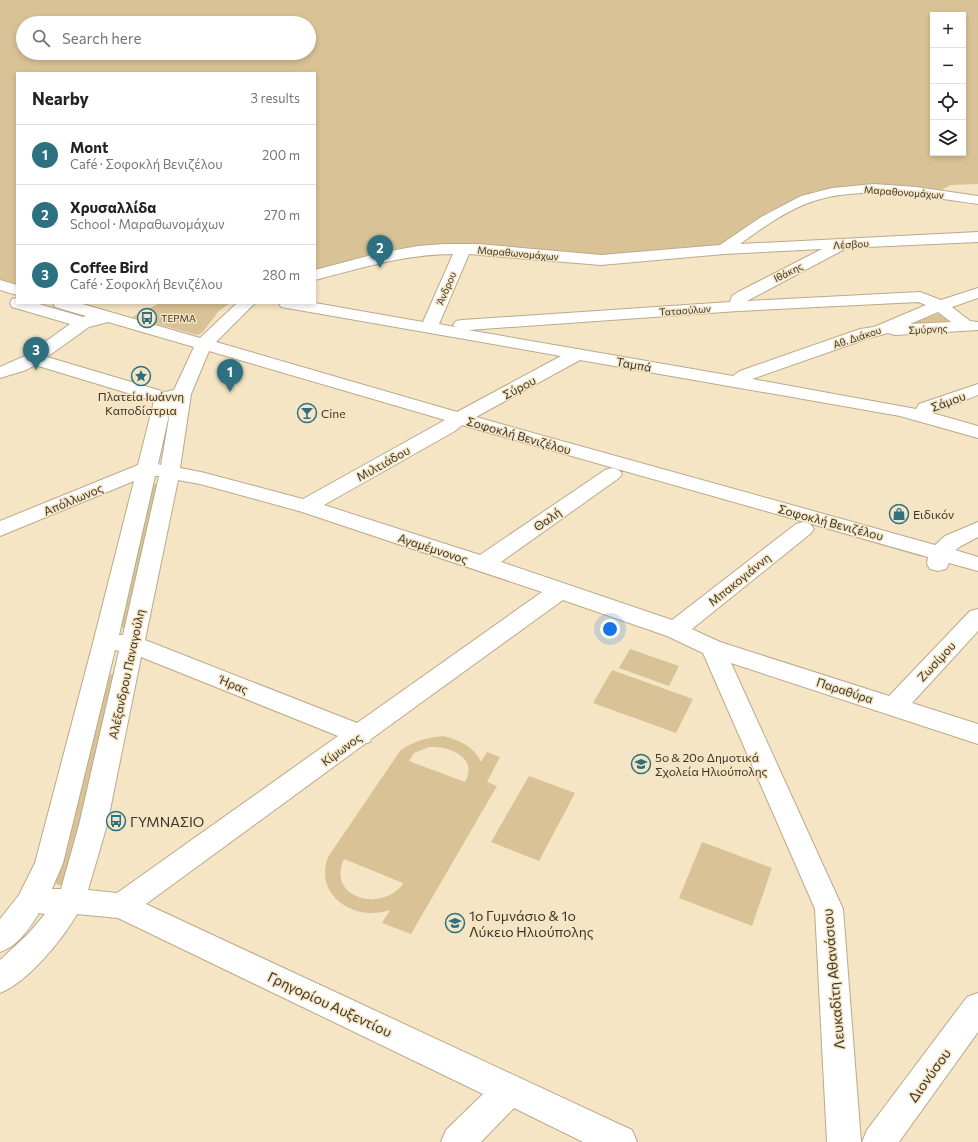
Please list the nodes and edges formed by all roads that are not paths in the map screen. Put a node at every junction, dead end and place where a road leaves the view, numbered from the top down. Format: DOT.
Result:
graph roads {
  1 [pos="978,189"];
  2 [pos="946,196"];
  3 [pos="978,200"];
  4 [pos="978,238"];
  5 [pos="845,244"];
  6 [pos="463,248"];
  7 [pos="724,250"];
  8 [pos="316,275"];
  9 [pos="0,285"];
  10 [pos="16,290"];
  11 [pos="978,293"];
  12 [pos="0,298"];
  13 [pos="16,302"];
  14 [pos="21,304"];
  15 [pos="65,304"];
  16 [pos="246,304"];
  17 [pos="294,304"];
  18 [pos="738,306"];
  19 [pos="939,306"];
  20 [pos="108,317"];
  21 [pos="83,323"];
  22 [pos="972,326"];
  23 [pos="429,327"];
  24 [pos="878,331"];
  25 [pos="200,350"];
  26 [pos="578,354"];
  27 [pos="33,359"];
  28 [pos="0,373"];
  29 [pos="737,382"];
  30 [pos="978,389"];
  31 [pos="173,396"];
  32 [pos="920,416"];
  33 [pos="454,423"];
  34 [pos="978,432"];
  35 [pos="158,470"];
  36 [pos="612,474"];
  37 [pos="306,506"];
  38 [pos="803,528"];
  39 [pos="0,529"];
  40 [pos="978,529"];
  41 [pos="939,560"];
  42 [pos="483,564"];
  43 [pos="978,564"];
  44 [pos="978,579"];
  45 [pos="559,591"];
  46 [pos="978,617"];
  47 [pos="675,630"];
  48 [pos="105,643"];
  49 [pos="133,644"];
  50 [pos="712,648"];
  51 [pos="894,706"];
  52 [pos="361,734"];
  53 [pos="978,734"];
  54 [pos="38,892"];
  55 [pos="70,901"];
  56 [pos="121,906"];
  57 [pos="2,932"];
  58 [pos="33,948"];
  59 [pos="0,979"];
  60 [pos="978,1007"];
  61 [pos="510,1089"];
  62 [pos="458,1142"];
  63 [pos="620,1142"];
  64 [pos="844,1142"];
  65 [pos="879,1142"];
  1 -- 2 [label="street, Μαραθονομάχων"];
  2 -- 3 [label="street"];
  2 -- 7 [label="street, Μαραθονομάχων"];
  4 -- 5 [label="street, Λέσβου"];
  5 -- 7 [label="street, Λέσβου"];
  5 -- 18 [label="street, Ιθάκης"];
  6 -- 7 [label="street, Μαραθωνομάχων"];
  6 -- 8 [label="street, Μαραθωνομάχων"];
  6 -- 23 [label="street, Άνδρου"];
  9 -- 10 [label="street"];
  11 -- 19 [label="street, Αθ. Διάκου"];
  12 -- 13 [label="street"];
  14 -- 21 [label="street"];
  15 -- 20 [label="street, Σοφοκλή Βενιζέλου"];
  16 -- 25 [label="street"];
  17 -- 23 [label="street, Ταμπά"];
  18 -- 19 [label="street, Ταταούλων"];
  18 -- 23 [label="street, Ταταούλων"];
  19 -- 22 [label="street, Ταταούλων"];
  19 -- 24 [label="street, Αθ. Διάκου"];
  20 -- 21 [label="street"];
  20 -- 25 [label="street, Σοφοκλή Βενιζέλου"];
  21 -- 27 [label="street"];
  22 -- 24 [label="street, Σμύρνης"];
  23 -- 26 [label="street, Ταμπά"];
  24 -- 29 [label="street, Αθ. Διάκου"];
  25 -- 31 [label="street, Αλέξανδρου Παναγούλη"];
  25 -- 33 [label="street, Σοφοκλή Βενιζέλου"];
  26 -- 29 [label="street, Ταμπά"];
  26 -- 33 [label="street, Σύρου"];
  27 -- 28 [label="street"];
  27 -- 31 [label="street"];
  29 -- 32 [label="street, Ταμπά"];
  30 -- 32 [label="street, Σάμου"];
  31 -- 35 [label="street, Αλέξανδρου Παναγούλη"];
  32 -- 34 [label="street, Ταμπά"];
  33 -- 36 [label="street, Σοφοκλή Βενιζέλου"];
  33 -- 37 [label="street, Μιλτιάδου"];
  33 -- 41 [label="street, Σοφοκλή Βενιζέλου"];
  35 -- 37 [label="street, Αγαμέμνονος"];
  35 -- 39 [label="street, Απόλλωνος"];
  35 -- 48 [label="street, Αλέξανδρου Παναγούλη"];
  35 -- 49 [label="street, Αλέξανδρου Παναγούλη"];
  36 -- 38 [label="street, Σοφοκλή Βενιζέλου"];
  36 -- 42 [label="street, Θαλή"];
  37 -- 42 [label="street, Αγαμέμνονος"];
  38 -- 41 [label="street, Σοφοκλή Βενιζέλου"];
  38 -- 47 [label="street, Μπακογιάννη"];
  40 -- 41 [label="street"];
  41 -- 43 [label="street, Σοφοκλή Βενιζέλου"];
  41 -- 44 [label="street, Σοφοκλή Βενιζέλου"];
  42 -- 45 [label="street, Αγαμέμνονος"];
  45 -- 47 [label="street, Αγαμέμνονος"];
  45 -- 52 [label="street, Κίμωνος"];
  46 -- 51 [label="street, Ζωσίμου"];
  47 -- 50 [label="street, Αγαμέμνονος"];
  48 -- 49 [label="street, Ήρας"];
  48 -- 54 [label="street, Αλέξανδρου Παναγούλη"];
  49 -- 52 [label="street, Ήρας"];
  49 -- 55 [label="street, Αλέξανδρου Παναγούλη"];
  50 -- 51 [label="street, Παραθύρα"];
  50 -- 64 [label="street, Λευκαδίτη Αθανάσιου"];
  51 -- 53 [label="street, Παραθύρα"];
  52 -- 56 [label="street, Κίμωνος"];
  54 -- 55 [label="street, Γρηγορίου Αυξεντίου"];
  54 -- 57 [label="street, Αλέξανδρου Παναγούλη"];
  55 -- 56 [label="street, Γρηγορίου Αυξεντίου"];
  55 -- 58 [label="street, Αλέξανδρου Παναγούλη"];
  56 -- 61 [label="street, Γρηγορίου Αυξεντίου"];
  57 -- 58 [label="street"];
  58 -- 59 [label="street, Αλέξανδρου Παναγούλη"];
  60 -- 65 [label="street, Διονύσου"];
  61 -- 62 [label="street"];
  61 -- 63 [label="street, Γρηγορίου Αυξεντίου"];
}
